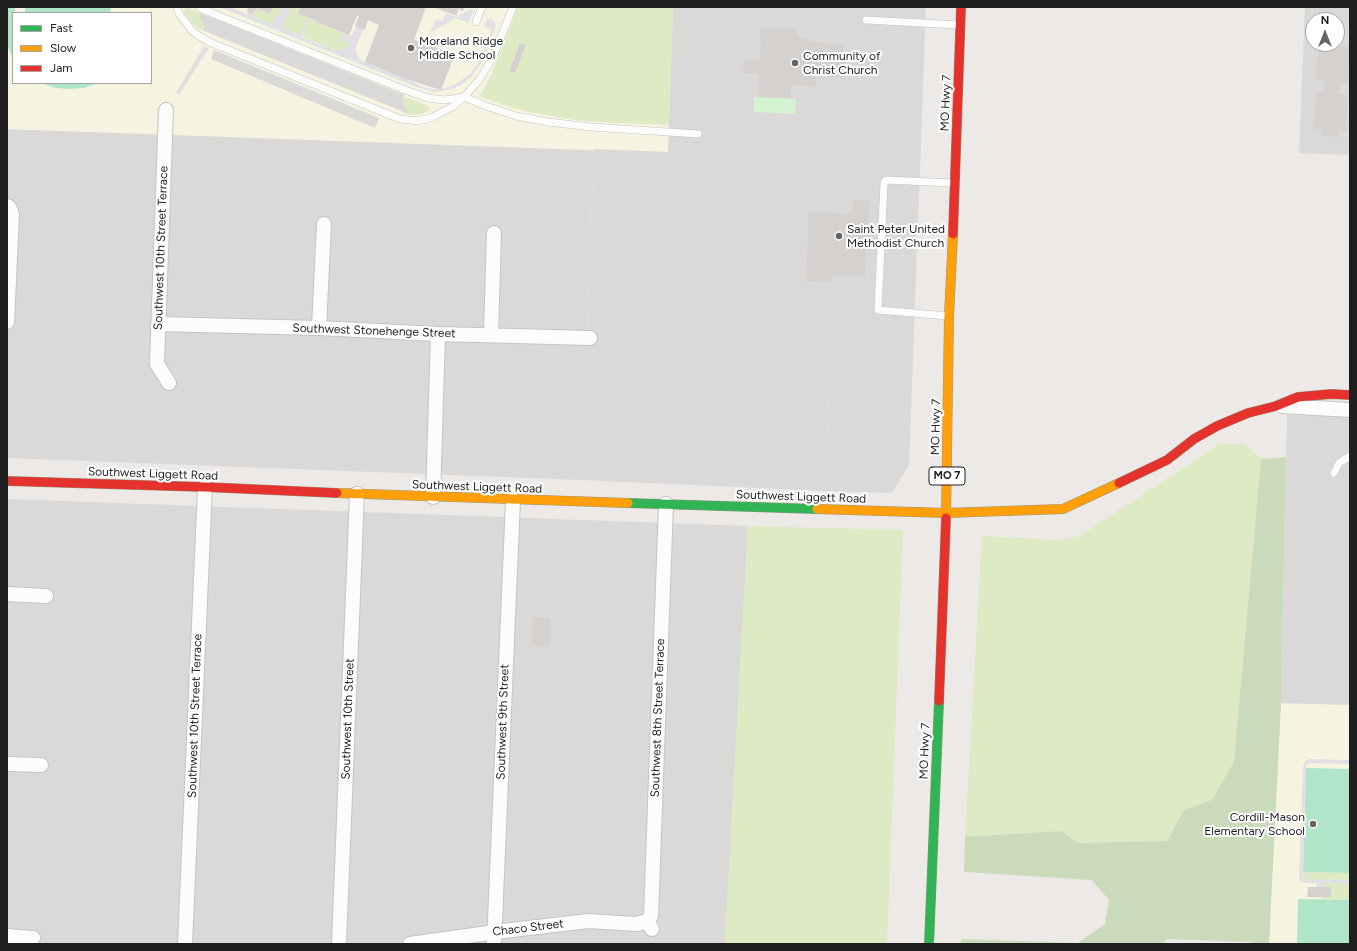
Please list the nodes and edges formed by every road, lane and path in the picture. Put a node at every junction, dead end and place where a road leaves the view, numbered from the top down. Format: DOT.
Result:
graph roads {
  1 [pos="177,7"];
  2 [pos="200,7"];
  3 [pos="482,7"];
  4 [pos="961,7"];
  5 [pos="510,8"];
  6 [pos="866,20"];
  7 [pos="476,22"];
  8 [pos="960,25"];
  9 [pos="206,47"];
  10 [pos="178,94"];
  11 [pos="464,97"];
  12 [pos="166,110"];
  13 [pos="698,134"];
  14 [pos="955,183"];
  15 [pos="7,206"];
  16 [pos="324,224"];
  17 [pos="494,233"];
  18 [pos="9,237"];
  19 [pos="949,316"];
  20 [pos="7,322"];
  21 [pos="158,324"];
  22 [pos="319,328"];
  23 [pos="438,334"];
  24 [pos="491,335"];
  25 [pos="590,338"];
  26 [pos="169,383"];
  27 [pos="1350,395"];
  28 [pos="1276,406"];
  29 [pos="1350,410"];
  30 [pos="1350,456"];
  31 [pos="1334,473"];
  32 [pos="7,481"];
  33 [pos="205,487"];
  34 [pos="357,494"];
  35 [pos="433,497"];
  36 [pos="513,500"];
  37 [pos="666,504"];
  38 [pos="946,513"];
  39 [pos="7,594"];
  40 [pos="46,596"];
  41 [pos="7,764"];
  42 [pos="41,765"];
  43 [pos="650,925"];
  44 [pos="7,936"];
  45 [pos="33,938"];
  46 [pos="494,938"];
  47 [pos="184,944"];
  48 [pos="339,944"];
  49 [pos="410,944"];
  50 [pos="929,944"];
  1 -- 11 [label="lane"];
  2 -- 11 [label="lane"];
  3 -- 7 [label="lane"];
  4 -- 8 [label="street, MO Hwy 7 / MO 7"];
  5 -- 11 [label="lane"];
  6 -- 8 [label="lane"];
  8 -- 14 [label="street, MO Hwy 7 / MO 7"];
  9 -- 10 [label="path"];
  11 -- 13 [label="lane"];
  12 -- 21 [label="street, Southwest 10th Street Terrace"];
  14 -- 19 [label="street, MO Hwy 7 / MO 7"];
  14 -- 19 [label="lane"];
  15 -- 18 [label="street"];
  16 -- 22 [label="street"];
  17 -- 24 [label="street"];
  18 -- 20 [label="street"];
  19 -- 38 [label="street, MO Hwy 7 / MO 7"];
  21 -- 22 [label="street, Southwest Stonehenge Street"];
  21 -- 26 [label="street, Southwest 10th Street Terrace"];
  22 -- 23 [label="street, Southwest Stonehenge Street"];
  23 -- 24 [label="street, Southwest Stonehenge Street"];
  23 -- 35 [label="street"];
  24 -- 25 [label="street, Southwest Stonehenge Street"];
  27 -- 28 [label="street, Southwest Liggett Road"];
  28 -- 29 [label="street"];
  28 -- 38 [label="street, Southwest Liggett Road"];
  30 -- 31 [label="lane"];
  32 -- 33 [label="street, Southwest Liggett Road"];
  33 -- 34 [label="street, Southwest Liggett Road"];
  33 -- 47 [label="street, Southwest 10th Street Terrace"];
  34 -- 35 [label="street, Southwest Liggett Road"];
  34 -- 48 [label="street, Southwest 10th Street"];
  35 -- 36 [label="street, Southwest Liggett Road"];
  36 -- 37 [label="street, Southwest Liggett Road"];
  36 -- 46 [label="street, Southwest 9th Street"];
  37 -- 38 [label="street, Southwest Liggett Road"];
  37 -- 43 [label="street, Southwest 8th Street Terrace"];
  38 -- 50 [label="street, MO Hwy 7 / MO 7"];
  39 -- 40 [label="street"];
  41 -- 42 [label="street"];
  43 -- 46 [label="street, Chaco Street"];
  44 -- 45 [label="street"];
  46 -- 49 [label="street, Chaco Street"];
}
